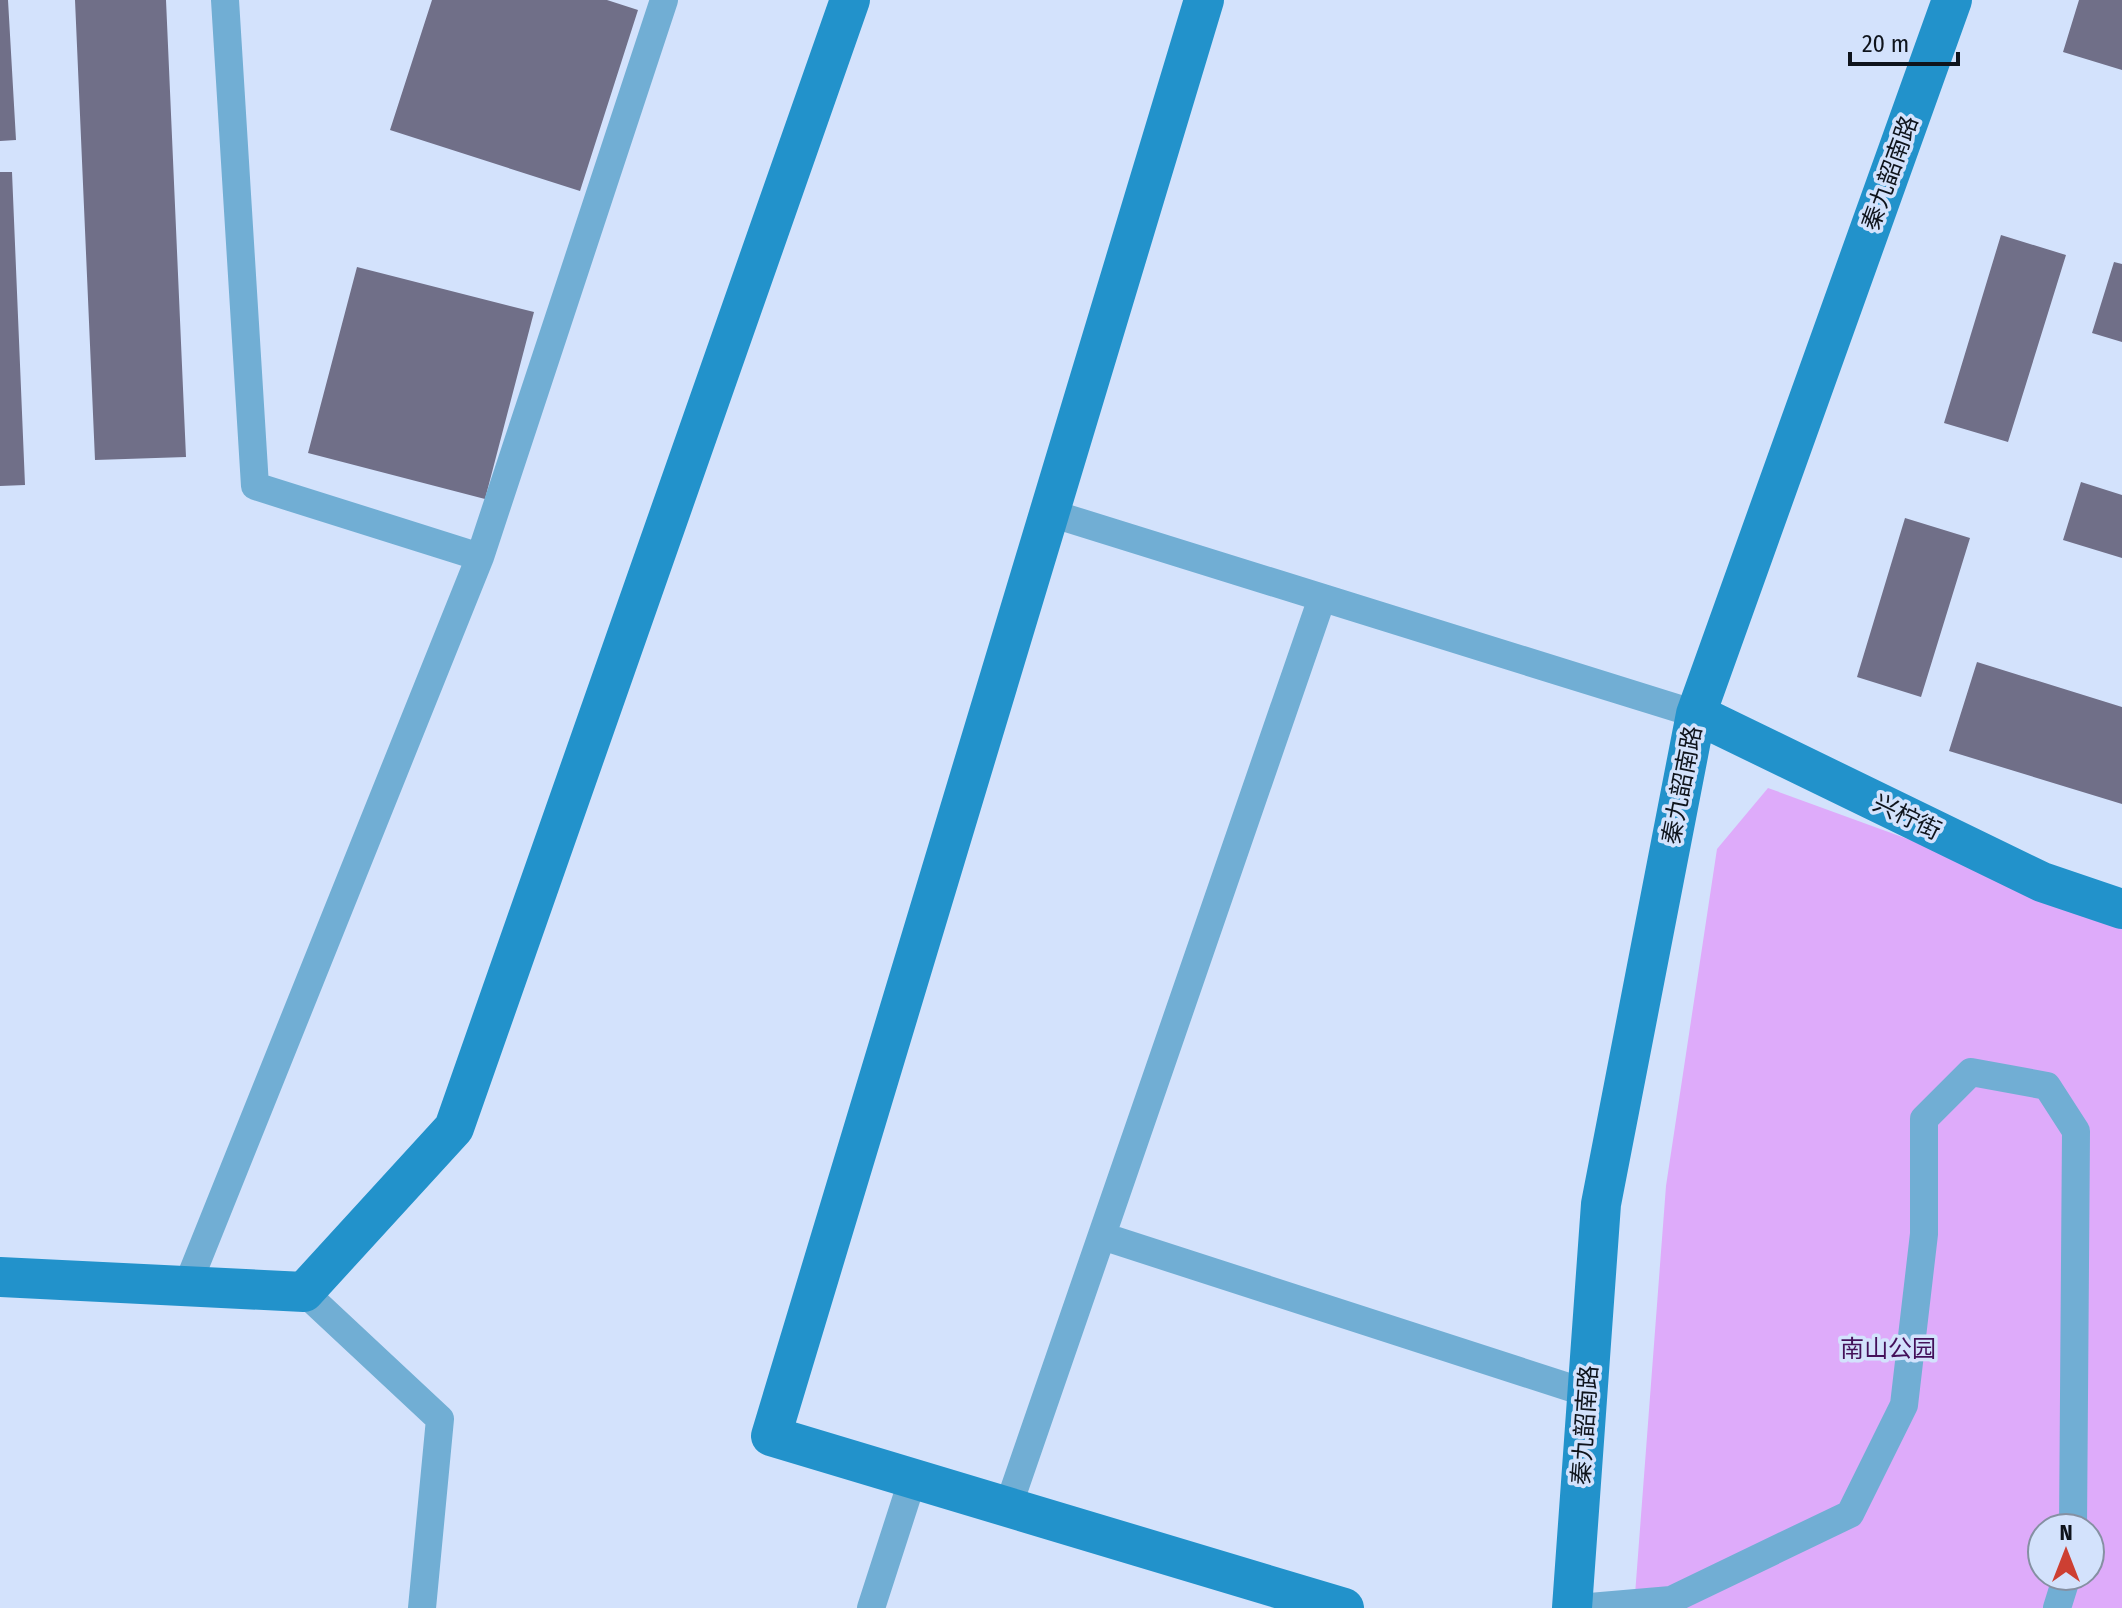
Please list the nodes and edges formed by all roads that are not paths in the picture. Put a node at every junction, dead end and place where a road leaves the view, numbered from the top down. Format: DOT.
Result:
graph roads {
  1 [pos="225,0"];
  2 [pos="664,0"];
  3 [pos="850,0"];
  4 [pos="1204,0"];
  5 [pos="1952,0"];
  6 [pos="1050,513"];
  7 [pos="480,557"];
  8 [pos="1322,598"];
  9 [pos="1696,714"];
  10 [pos="2122,909"];
  11 [pos="1102,1236"];
  12 [pos="0,1277"];
  13 [pos="187,1286"];
  14 [pos="304,1292"];
  15 [pos="1587,1393"];
  16 [pos="913,1478"];
  17 [pos="1008,1507"];
  18 [pos="2073,1512"];
  19 [pos="422,1608"];
  20 [pos="871,1608"];
  21 [pos="1344,1608"];
  22 [pos="1575,1608"];
  1 -- 7 [label="street"];
  2 -- 7 [label="street"];
  3 -- 14 [label="street"];
  4 -- 6 [label="street"];
  5 -- 9 [label="street, 秦九韶南路"];
  6 -- 8 [label="street"];
  6 -- 16 [label="street"];
  7 -- 13 [label="street"];
  8 -- 9 [label="street"];
  8 -- 11 [label="street"];
  9 -- 10 [label="street, 兴柠街"];
  9 -- 15 [label="street, 秦九韶南路"];
  11 -- 15 [label="street"];
  11 -- 17 [label="street"];
  12 -- 13 [label="street"];
  13 -- 14 [label="street"];
  14 -- 19 [label="street"];
  15 -- 22 [label="street, 秦九韶南路"];
  16 -- 17 [label="street"];
  16 -- 20 [label="street"];
  17 -- 21 [label="street"];
  18 -- 22 [label="street"];
}
